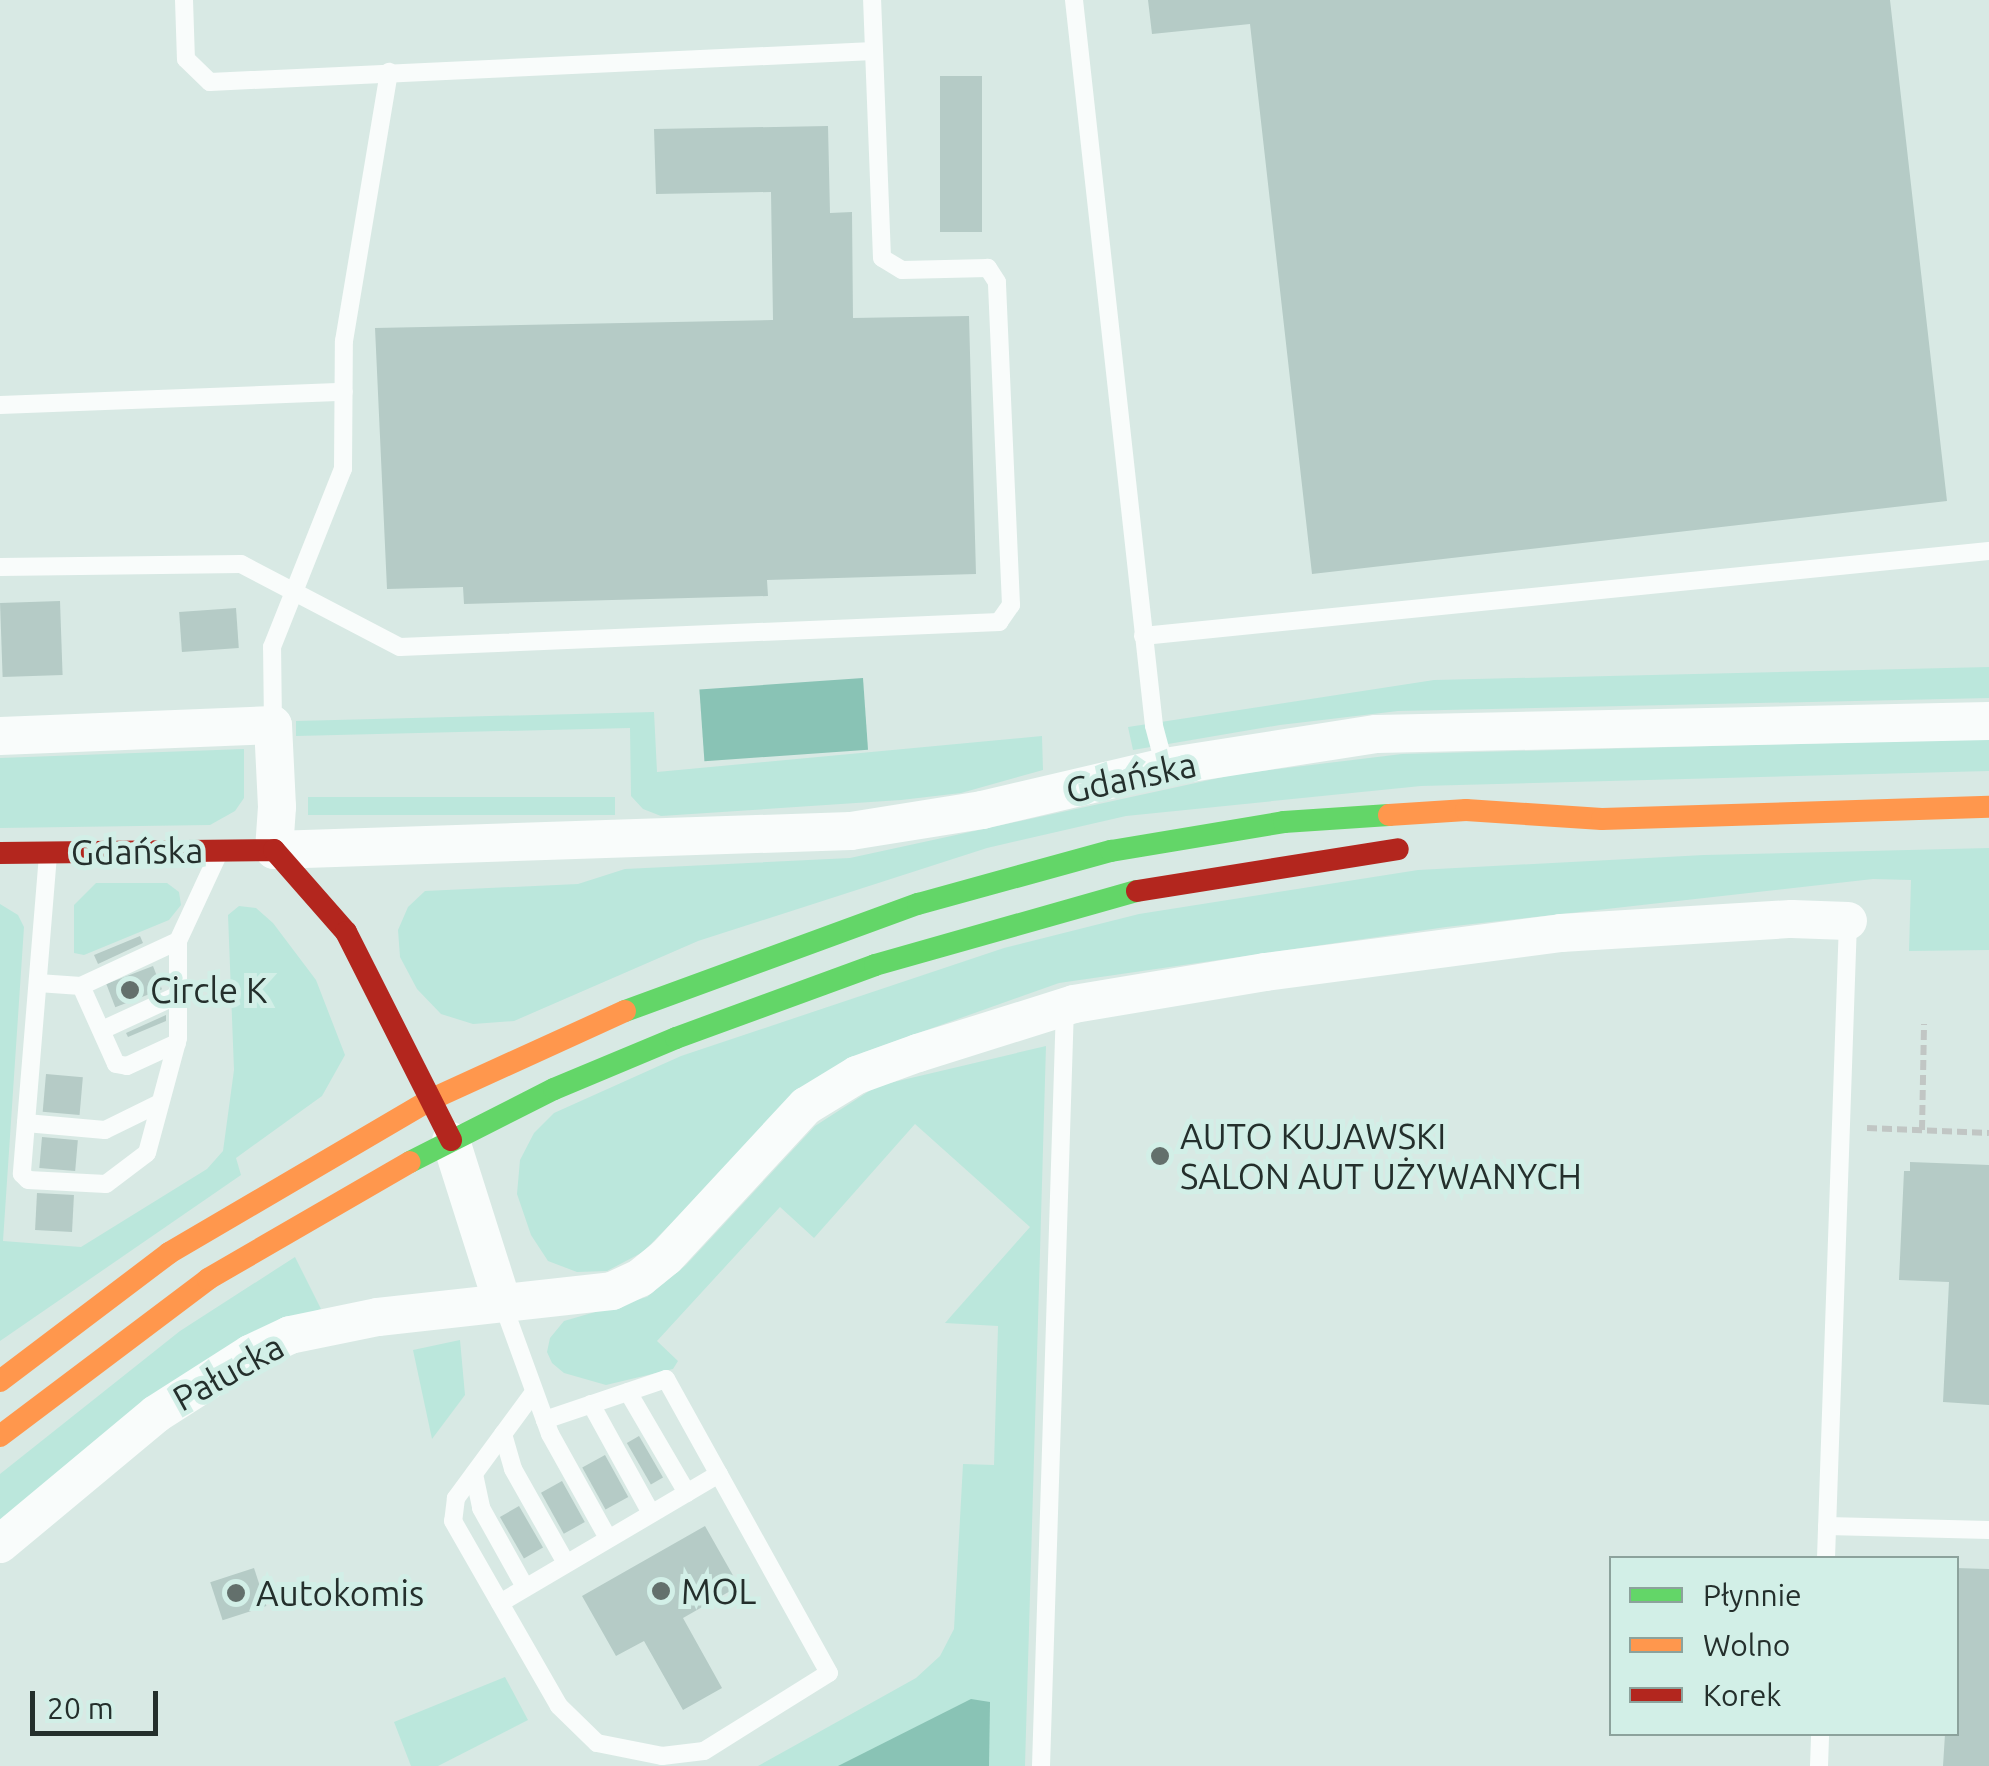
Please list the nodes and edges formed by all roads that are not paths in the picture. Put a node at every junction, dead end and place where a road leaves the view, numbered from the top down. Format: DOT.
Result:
graph roads {
  1 [pos="184,0"];
  2 [pos="872,0"];
  3 [pos="1074,0"];
  4 [pos="873,51"];
  5 [pos="389,72"];
  6 [pos="344,392"];
  7 [pos="0,405"];
  8 [pos="1989,551"];
  9 [pos="0,567"];
  10 [pos="1989,568"];
  11 [pos="294,592"];
  12 [pos="1143,636"];
  13 [pos="1989,721"];
  14 [pos="273,726"];
  15 [pos="0,736"];
  16 [pos="1165,767"];
  17 [pos="1989,808"];
  18 [pos="1602,819"];
  19 [pos="1506,835"];
  20 [pos="1414,847"];
  21 [pos="220,850"];
  22 [pos="274,850"];
  23 [pos="0,853"];
  24 [pos="48,853"];
  25 [pos="1848,921"];
  26 [pos="178,941"];
  27 [pos="38,983"];
  28 [pos="81,986"];
  29 [pos="178,996"];
  30 [pos="1065,1006"];
  31 [pos="102,1030"];
  32 [pos="177,1044"];
  33 [pos="432,1099"];
  34 [pos="160,1103"];
  35 [pos="26,1123"];
  36 [pos="451,1141"];
  37 [pos="502,1302"];
  38 [pos="0,1381"];
  39 [pos="534,1392"];
  40 [pos="628,1392"];
  41 [pos="591,1404"];
  42 [pos="545,1420"];
  43 [pos="503,1434"];
  44 [pos="0,1436"];
  45 [pos="474,1474"];
  46 [pos="719,1474"];
  47 [pos="687,1493"];
  48 [pos="651,1513"];
  49 [pos="1827,1526"];
  50 [pos="1989,1530"];
  51 [pos="608,1538"];
  52 [pos="0,1544"];
  53 [pos="1826,1556"];
  54 [pos="566,1563"];
  55 [pos="526,1587"];
  56 [pos="500,1602"];
  57 [pos="1820,1736"];
  58 [pos="1041,1766"];
  59 [pos="1819,1766"];
  1 -- 5 [label="lane"];
  2 -- 4 [label="lane"];
  3 -- 12 [label="lane"];
  4 -- 5 [label="lane"];
  4 -- 11 [label="lane"];
  5 -- 6 [label="lane"];
  6 -- 7 [label="lane"];
  6 -- 11 [label="lane"];
  8 -- 10 [label="lane"];
  8 -- 12 [label="lane"];
  9 -- 11 [label="lane"];
  11 -- 14 [label="lane"];
  12 -- 16 [label="lane"];
  13 -- 16 [label="street, Gdańska"];
  14 -- 15 [label="street"];
  14 -- 22 [label="street"];
  16 -- 22 [label="street, Gdańska"];
  17 -- 18 [label="main road, Gdańska"];
  18 -- 19 [label="main road, Gdańska"];
  18 -- 33 [label="main road, Gdańska"];
  20 -- 36 [label="main road"];
  21 -- 22 [label="main road, Gdańska"];
  21 -- 24 [label="main road, Gdańska"];
  21 -- 26 [label="lane"];
  22 -- 33 [label="main road"];
  23 -- 24 [label="main road, Gdańska"];
  24 -- 27 [label="lane"];
  25 -- 30 [label="street"];
  25 -- 49 [label="lane"];
  26 -- 28 [label="lane"];
  26 -- 29 [label="lane"];
  27 -- 28 [label="lane"];
  27 -- 35 [label="lane"];
  28 -- 31 [label="lane"];
  29 -- 31 [label="lane"];
  29 -- 32 [label="lane"];
  30 -- 37 [label="street"];
  30 -- 58 [label="lane"];
  31 -- 32 [label="lane"];
  32 -- 34 [label="lane"];
  33 -- 36 [label="main road"];
  33 -- 38 [label="main road, Gdańska"];
  34 -- 35 [label="lane"];
  34 -- 35 [label="lane"];
  36 -- 37 [label="street"];
  36 -- 44 [label="main road"];
  37 -- 39 [label="lane"];
  37 -- 52 [label="street, Pałucka"];
  39 -- 42 [label="lane"];
  39 -- 43 [label="lane"];
  40 -- 41 [label="lane"];
  40 -- 46 [label="lane"];
  40 -- 47 [label="lane"];
  41 -- 42 [label="lane"];
  41 -- 48 [label="lane"];
  42 -- 51 [label="lane"];
  43 -- 45 [label="lane"];
  43 -- 54 [label="lane"];
  45 -- 55 [label="lane"];
  45 -- 56 [label="lane"];
  46 -- 47 [label="lane"];
  46 -- 56 [label="lane"];
  47 -- 48 [label="lane"];
  48 -- 51 [label="lane"];
  49 -- 50 [label="lane"];
  49 -- 53 [label="lane"];
  51 -- 54 [label="lane"];
  54 -- 55 [label="lane"];
  55 -- 56 [label="lane"];
  57 -- 59 [label="lane"];
}
